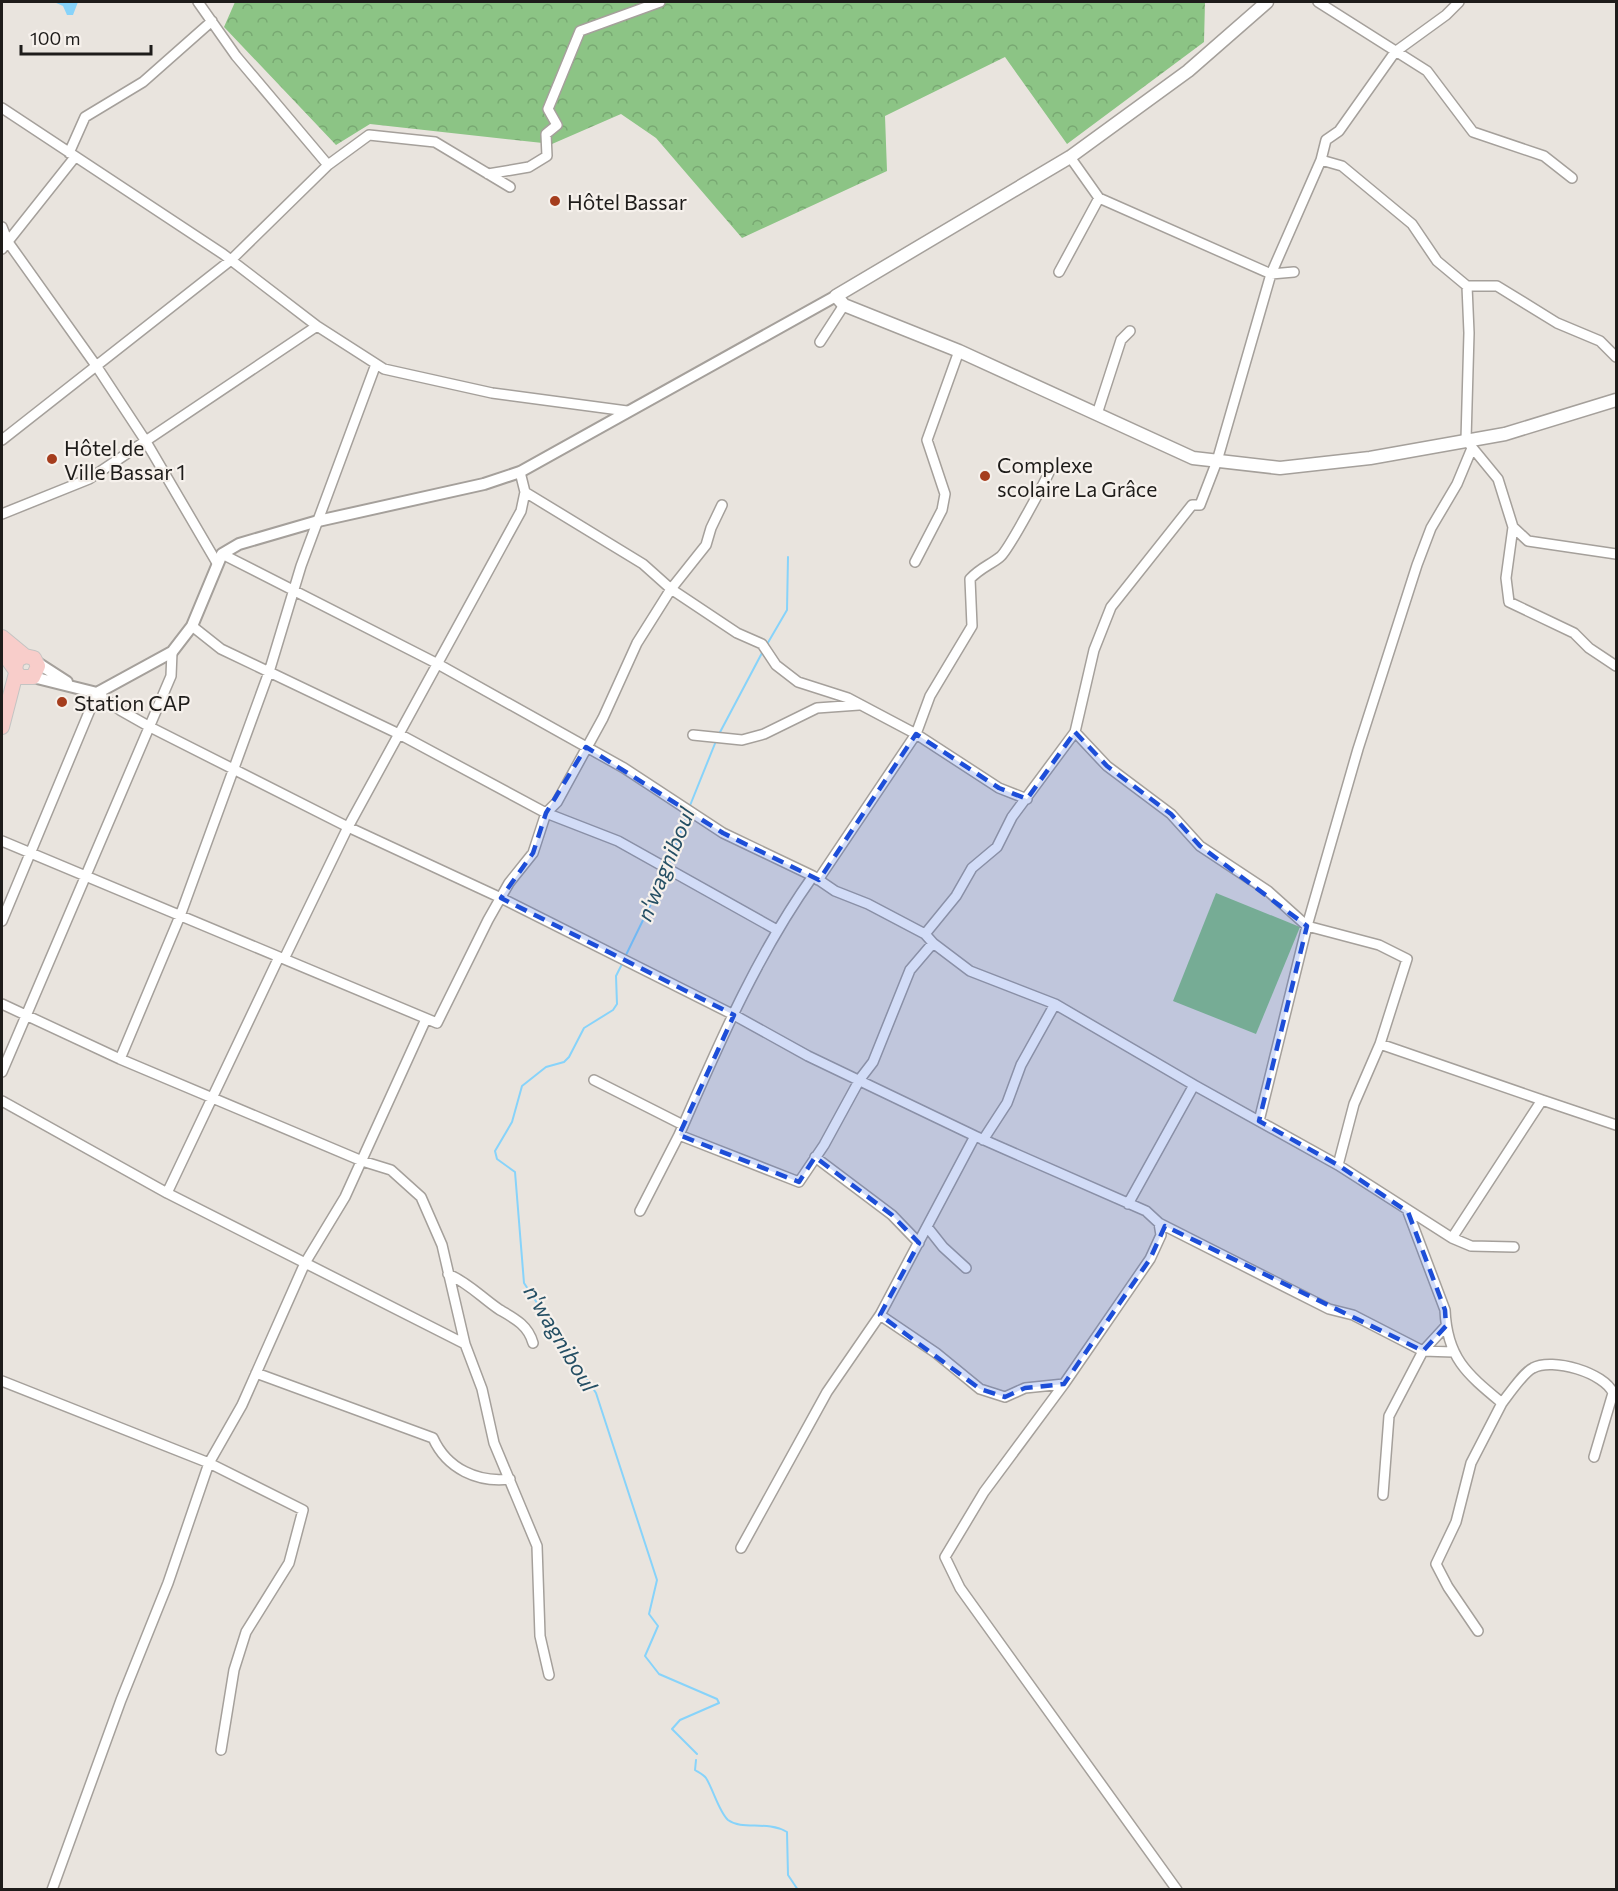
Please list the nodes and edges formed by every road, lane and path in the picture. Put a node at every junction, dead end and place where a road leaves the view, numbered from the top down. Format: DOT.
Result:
graph roads {
  1 [pos="198,2"];
  2 [pos="660,2"];
  3 [pos="1267,2"];
  4 [pos="1318,2"];
  5 [pos="1459,2"];
  6 [pos="212,21"];
  7 [pos="1395,52"];
  8 [pos="2,108"];
  9 [pos="72,155"];
  10 [pos="1070,157"];
  11 [pos="1321,160"];
  12 [pos="328,165"];
  13 [pos="488,174"];
  14 [pos="1572,178"];
  15 [pos="510,187"];
  16 [pos="1099,198"];
  17 [pos="2,227"];
  18 [pos="8,242"];
  19 [pos="2,249"];
  20 [pos="231,260"];
  21 [pos="1059,272"];
  22 [pos="1294,272"];
  23 [pos="1271,274"];
  24 [pos="1467,286"];
  25 [pos="840,301"];
  26 [pos="317,327"];
  27 [pos="1130,331"];
  28 [pos="820,342"];
  29 [pos="959,351"];
  30 [pos="1617,357"];
  31 [pos="376,364"];
  32 [pos="97,367"];
  33 [pos="1617,400"];
  34 [pos="627,411"];
  35 [pos="1097,414"];
  36 [pos="2,440"];
  37 [pos="145,440"];
  38 [pos="1469,444"];
  39 [pos="1217,461"];
  40 [pos="1051,468"];
  41 [pos="520,472"];
  42 [pos="525,492"];
  43 [pos="722,505"];
  44 [pos="2,514"];
  45 [pos="318,521"];
  46 [pos="1513,527"];
  47 [pos="1617,554"];
  48 [pos="219,559"];
  49 [pos="915,562"];
  50 [pos="671,589"];
  51 [pos="294,590"];
  52 [pos="192,626"];
  53 [pos="2,637"];
  54 [pos="2,651"];
  55 [pos="172,652"];
  56 [pos="31,659"];
  57 [pos="436,663"];
  58 [pos="1617,666"];
  59 [pos="269,672"];
  60 [pos="23,674"];
  61 [pos="74,687"];
  62 [pos="97,693"];
  63 [pos="861,705"];
  64 [pos="3,723"];
  65 [pos="150,727"];
  66 [pos="1075,732"];
  67 [pos="399,734"];
  68 [pos="916,734"];
  69 [pos="693,735"];
  70 [pos="586,747"];
  71 [pos="233,767"];
  72 [pos="1027,799"];
  73 [pos="546,813"];
  74 [pos="348,827"];
  75 [pos="2,841"];
  76 [pos="30,853"];
  77 [pos="84,877"];
  78 [pos="816,878"];
  79 [pos="501,898"];
  80 [pos="180,916"];
  81 [pos="2,921"];
  82 [pos="1307,926"];
  83 [pos="777,930"];
  84 [pos="925,934"];
  85 [pos="933,943"];
  86 [pos="281,958"];
  87 [pos="2,1004"];
  88 [pos="1055,1004"];
  89 [pos="25,1014"];
  90 [pos="734,1015"];
  91 [pos="426,1019"];
  92 [pos="1380,1044"];
  93 [pos="120,1059"];
  94 [pos="2,1072"];
  95 [pos="860,1079"];
  96 [pos="594,1080"];
  97 [pos="1194,1085"];
  98 [pos="211,1096"];
  99 [pos="1542,1100"];
  100 [pos="2,1101"];
  101 [pos="1259,1121"];
  102 [pos="683,1125"];
  103 [pos="1617,1125"];
  104 [pos="679,1135"];
  105 [pos="979,1138"];
  106 [pos="815,1157"];
  107 [pos="362,1161"];
  108 [pos="1338,1165"];
  109 [pos="167,1193"];
  110 [pos="1128,1204"];
  111 [pos="640,1211"];
  112 [pos="1408,1212"];
  113 [pos="1159,1223"];
  114 [pos="928,1228"];
  115 [pos="1452,1238"];
  116 [pos="920,1243"];
  117 [pos="1514,1247"];
  118 [pos="305,1263"];
  119 [pos="966,1268"];
  120 [pos="448,1274"];
  121 [pos="880,1315"];
  122 [pos="1446,1326"];
  123 [pos="533,1343"];
  124 [pos="465,1344"];
  125 [pos="1423,1350"];
  126 [pos="1453,1352"];
  127 [pos="256,1373"];
  128 [pos="2,1381"];
  129 [pos="1064,1384"];
  130 [pos="1502,1403"];
  131 [pos="1594,1457"];
  132 [pos="209,1463"];
  133 [pos="510,1479"];
  134 [pos="1383,1494"];
  135 [pos="741,1548"];
  136 [pos="1478,1631"];
  137 [pos="549,1676"];
  138 [pos="221,1750"];
  139 [pos="52,1890"];
  140 [pos="1177,1890"];
  1 -- 6 [label="street"];
  2 -- 13 [label="street"];
  3 -- 10 [label="main road"];
  4 -- 7 [label="street"];
  5 -- 7 [label="street"];
  6 -- 9 [label="street"];
  6 -- 12 [label="street"];
  7 -- 11 [label="street"];
  7 -- 14 [label="street"];
  8 -- 9 [label="street"];
  9 -- 18 [label="street"];
  9 -- 20 [label="street"];
  10 -- 16 [label="street"];
  10 -- 25 [label="main road"];
  11 -- 23 [label="street"];
  11 -- 24 [label="street"];
  12 -- 13 [label="street"];
  12 -- 20 [label="street"];
  13 -- 15 [label="street"];
  16 -- 21 [label="street"];
  16 -- 23 [label="street"];
  17 -- 18 [label="street"];
  18 -- 19 [label="street"];
  18 -- 32 [label="street"];
  20 -- 26 [label="street"];
  20 -- 32 [label="street"];
  22 -- 23 [label="street"];
  23 -- 39 [label="street"];
  24 -- 30 [label="street"];
  24 -- 38 [label="street"];
  25 -- 28 [label="street"];
  25 -- 29 [label="main road"];
  25 -- 34 [label="street"];
  26 -- 31 [label="street"];
  26 -- 37 [label="street"];
  27 -- 35 [label="street"];
  29 -- 35 [label="main road"];
  29 -- 49 [label="street"];
  31 -- 34 [label="street"];
  31 -- 45 [label="street"];
  32 -- 36 [label="street"];
  32 -- 37 [label="street"];
  33 -- 38 [label="main road"];
  34 -- 41 [label="street"];
  35 -- 39 [label="main road"];
  37 -- 44 [label="street"];
  37 -- 48 [label="street"];
  38 -- 39 [label="main road"];
  38 -- 46 [label="street"];
  38 -- 82 [label="street"];
  39 -- 66 [label="street"];
  40 -- 68 [label="street"];
  41 -- 42 [label="street"];
  41 -- 45 [label="street"];
  42 -- 50 [label="street"];
  42 -- 57 [label="street"];
  43 -- 50 [label="street"];
  45 -- 48 [label="street"];
  45 -- 51 [label="street"];
  46 -- 47 [label="street"];
  46 -- 58 [label="street"];
  48 -- 51 [label="street"];
  48 -- 52 [label="street"];
  50 -- 63 [label="street"];
  50 -- 70 [label="street"];
  51 -- 57 [label="street"];
  51 -- 59 [label="street"];
  52 -- 55 [label="street"];
  52 -- 59 [label="street"];
  53 -- 56 [label="main road"];
  54 -- 60 [label="main road"];
  55 -- 62 [label="street"];
  55 -- 65 [label="street"];
  56 -- 60 [label="main road"];
  56 -- 60 [label="main road"];
  56 -- 61 [label="street"];
  57 -- 67 [label="street"];
  57 -- 70 [label="street"];
  59 -- 67 [label="street"];
  59 -- 71 [label="street"];
  60 -- 61 [label="street"];
  60 -- 64 [label="main road"];
  61 -- 62 [label="street"];
  62 -- 65 [label="street"];
  62 -- 76 [label="street"];
  63 -- 68 [label="street"];
  63 -- 69 [label="street"];
  65 -- 71 [label="street"];
  65 -- 77 [label="street"];
  66 -- 72 [label="street"];
  66 -- 82 [label="street"];
  67 -- 73 [label="street"];
  67 -- 74 [label="street"];
  68 -- 72 [label="street"];
  68 -- 78 [label="street"];
  70 -- 73 [label="street"];
  70 -- 78 [label="street"];
  71 -- 74 [label="street"];
  71 -- 80 [label="street"];
  72 -- 84 [label="street"];
  73 -- 79 [label="street"];
  73 -- 83 [label="street"];
  74 -- 79 [label="street"];
  74 -- 86 [label="street"];
  75 -- 76 [label="street"];
  76 -- 77 [label="street"];
  76 -- 81 [label="street"];
  77 -- 80 [label="street"];
  77 -- 89 [label="street"];
  78 -- 83 [label="street"];
  78 -- 84 [label="street"];
  79 -- 90 [label="street"];
  79 -- 91 [label="street"];
  80 -- 86 [label="street"];
  80 -- 93 [label="street"];
  82 -- 92 [label="street"];
  82 -- 101 [label="street"];
  83 -- 90 [label="street"];
  84 -- 85 [label="street"];
  85 -- 88 [label="street"];
  85 -- 95 [label="street"];
  86 -- 91 [label="street"];
  86 -- 98 [label="street"];
  87 -- 89 [label="street"];
  88 -- 97 [label="street"];
  88 -- 105 [label="street"];
  89 -- 93 [label="street"];
  89 -- 94 [label="street"];
  90 -- 95 [label="street"];
  90 -- 102 [label="street"];
  91 -- 107 [label="street"];
  92 -- 99 [label="street"];
  92 -- 108 [label="street"];
  93 -- 98 [label="street"];
  95 -- 105 [label="street"];
  95 -- 106 [label="street"];
  96 -- 102 [label="street"];
  97 -- 101 [label="street"];
  97 -- 110 [label="street"];
  98 -- 107 [label="street"];
  98 -- 109 [label="street"];
  99 -- 103 [label="street"];
  99 -- 115 [label="street"];
  100 -- 109 [label="street"];
  101 -- 108 [label="street"];
  102 -- 104 [label="street"];
  104 -- 106 [label="street"];
  104 -- 111 [label="street"];
  105 -- 110 [label="street"];
  105 -- 114 [label="street"];
  106 -- 116 [label="street"];
  107 -- 118 [label="street"];
  107 -- 120 [label="street"];
  108 -- 112 [label="street"];
  109 -- 118 [label="street"];
  110 -- 113 [label="street"];
  112 -- 115 [label="street"];
  112 -- 122 [label="street"];
  113 -- 125 [label="street"];
  113 -- 129 [label="street"];
  114 -- 116 [label="street"];
  114 -- 119 [label="street"];
  115 -- 117 [label="street"];
  116 -- 121 [label="street"];
  118 -- 124 [label="street"];
  118 -- 127 [label="street"];
  120 -- 123 [label="street"];
  120 -- 124 [label="street"];
  121 -- 129 [label="street"];
  121 -- 135 [label="street"];
  122 -- 125 [label="street"];
  122 -- 126 [label="street"];
  124 -- 133 [label="street"];
  125 -- 126 [label="street"];
  125 -- 134 [label="street"];
  126 -- 130 [label="street"];
  127 -- 132 [label="street"];
  127 -- 133 [label="street"];
  128 -- 132 [label="street"];
  129 -- 140 [label="street"];
  130 -- 131 [label="street"];
  130 -- 136 [label="street"];
  132 -- 138 [label="street"];
  132 -- 139 [label="street"];
  133 -- 137 [label="street"];
}
